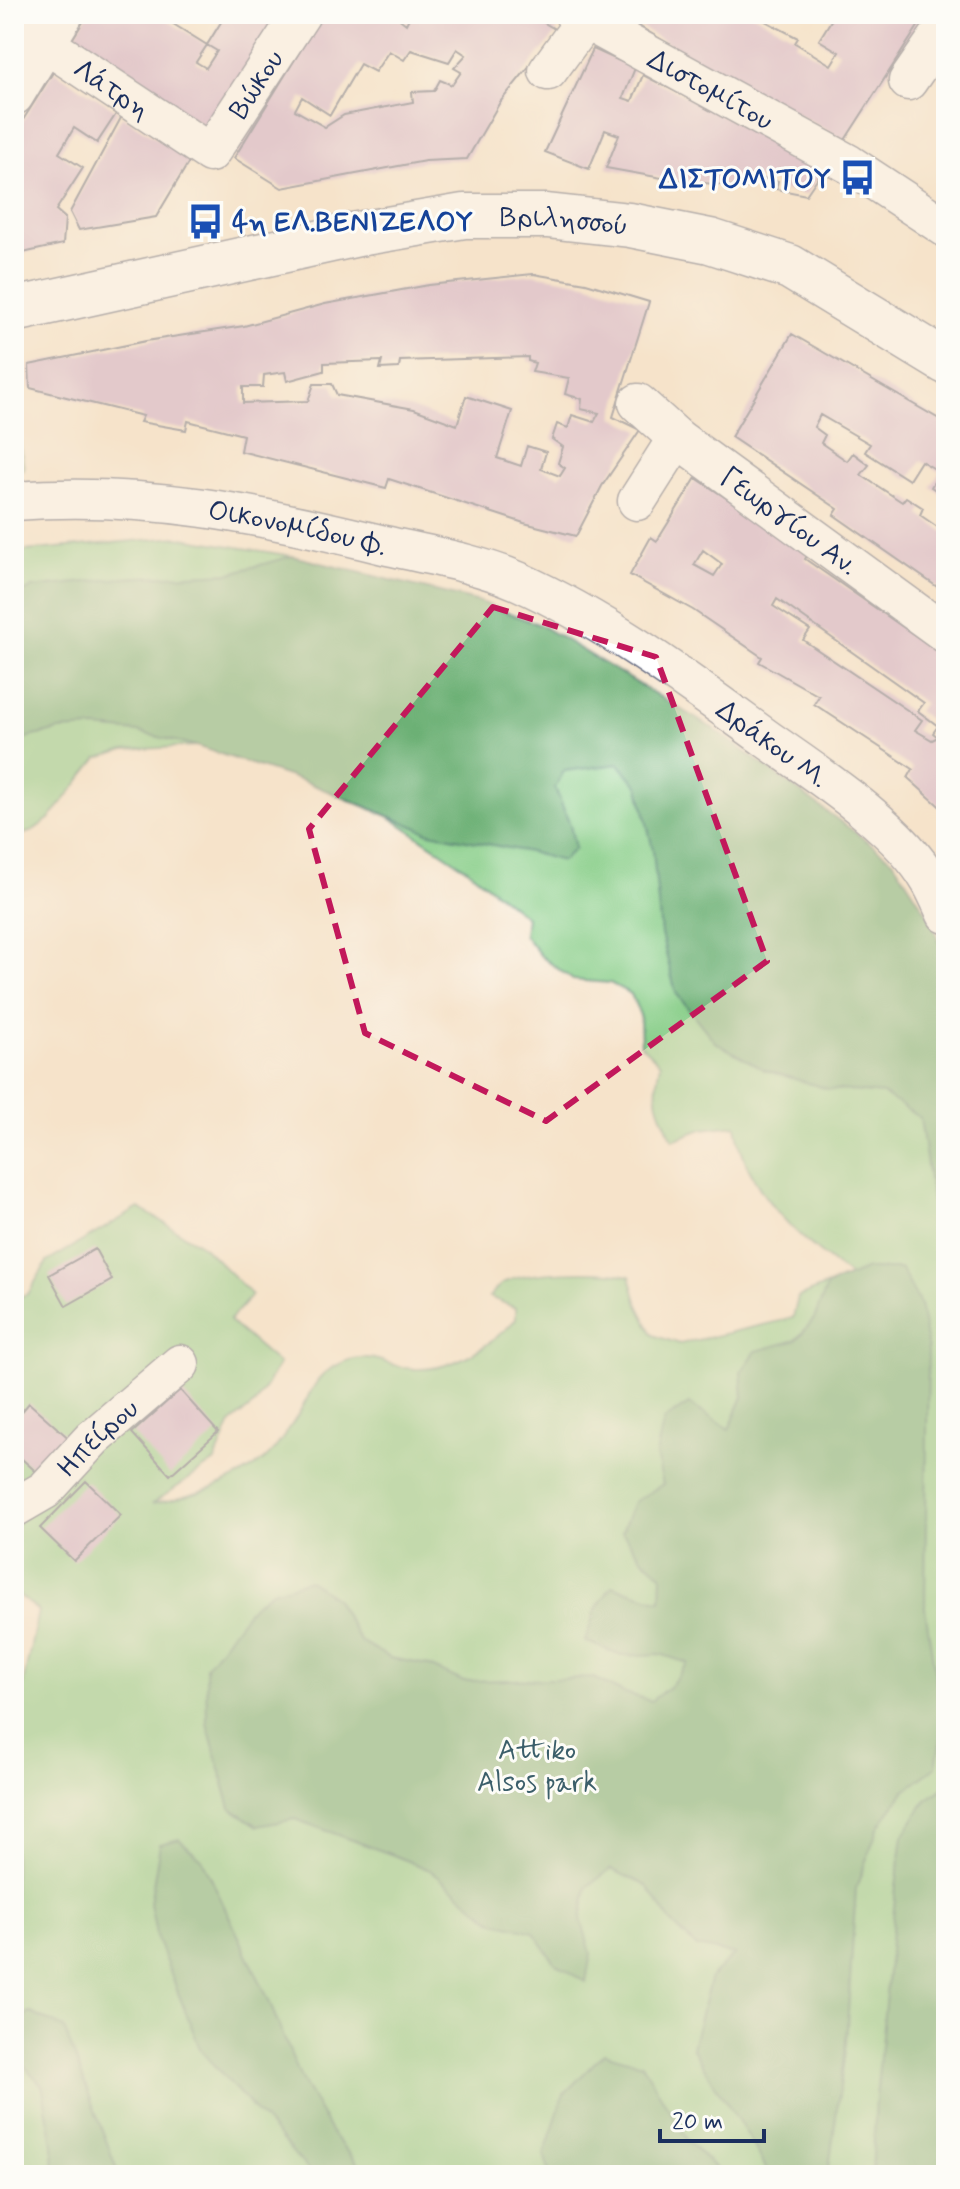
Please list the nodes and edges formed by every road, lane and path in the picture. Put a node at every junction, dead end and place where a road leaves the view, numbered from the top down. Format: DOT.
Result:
graph roads {
  1 [pos="301,14"];
  2 [pos="580,17"];
  3 [pos="14,23"];
  4 [pos="946,26"];
  5 [pos="55,29"];
  6 [pos="548,71"];
  7 [pos="908,81"];
  8 [pos="14,96"];
  9 [pos="210,153"];
  10 [pos="946,228"];
  11 [pos="14,310"];
  12 [pos="946,362"];
  13 [pos="638,403"];
  14 [pos="677,438"];
  15 [pos="14,501"];
  16 [pos="637,501"];
  17 [pos="570,607"];
  18 [pos="946,634"];
  19 [pos="946,914"];
  20 [pos="180,1364"];
  21 [pos="14,1508"];
  1 -- 9 [label="street, Βώκου"];
  2 -- 6 [label="street"];
  2 -- 10 [label="street, Διστομίτου"];
  3 -- 5 [label="street, Λάτρη"];
  4 -- 7 [label="street"];
  5 -- 8 [label="street"];
  5 -- 9 [label="street, Λάτρη"];
  11 -- 12 [label="main road, Βριλησσού"];
  13 -- 14 [label="street, Γεωργίου Αν."];
  14 -- 16 [label="street"];
  14 -- 18 [label="street, Γεωργίου Αν."];
  15 -- 17 [label="street, Οικονομίδου Φ."];
  17 -- 19 [label="street, Δράκου Μ."];
  20 -- 21 [label="street, Ηπείρου"];
}
